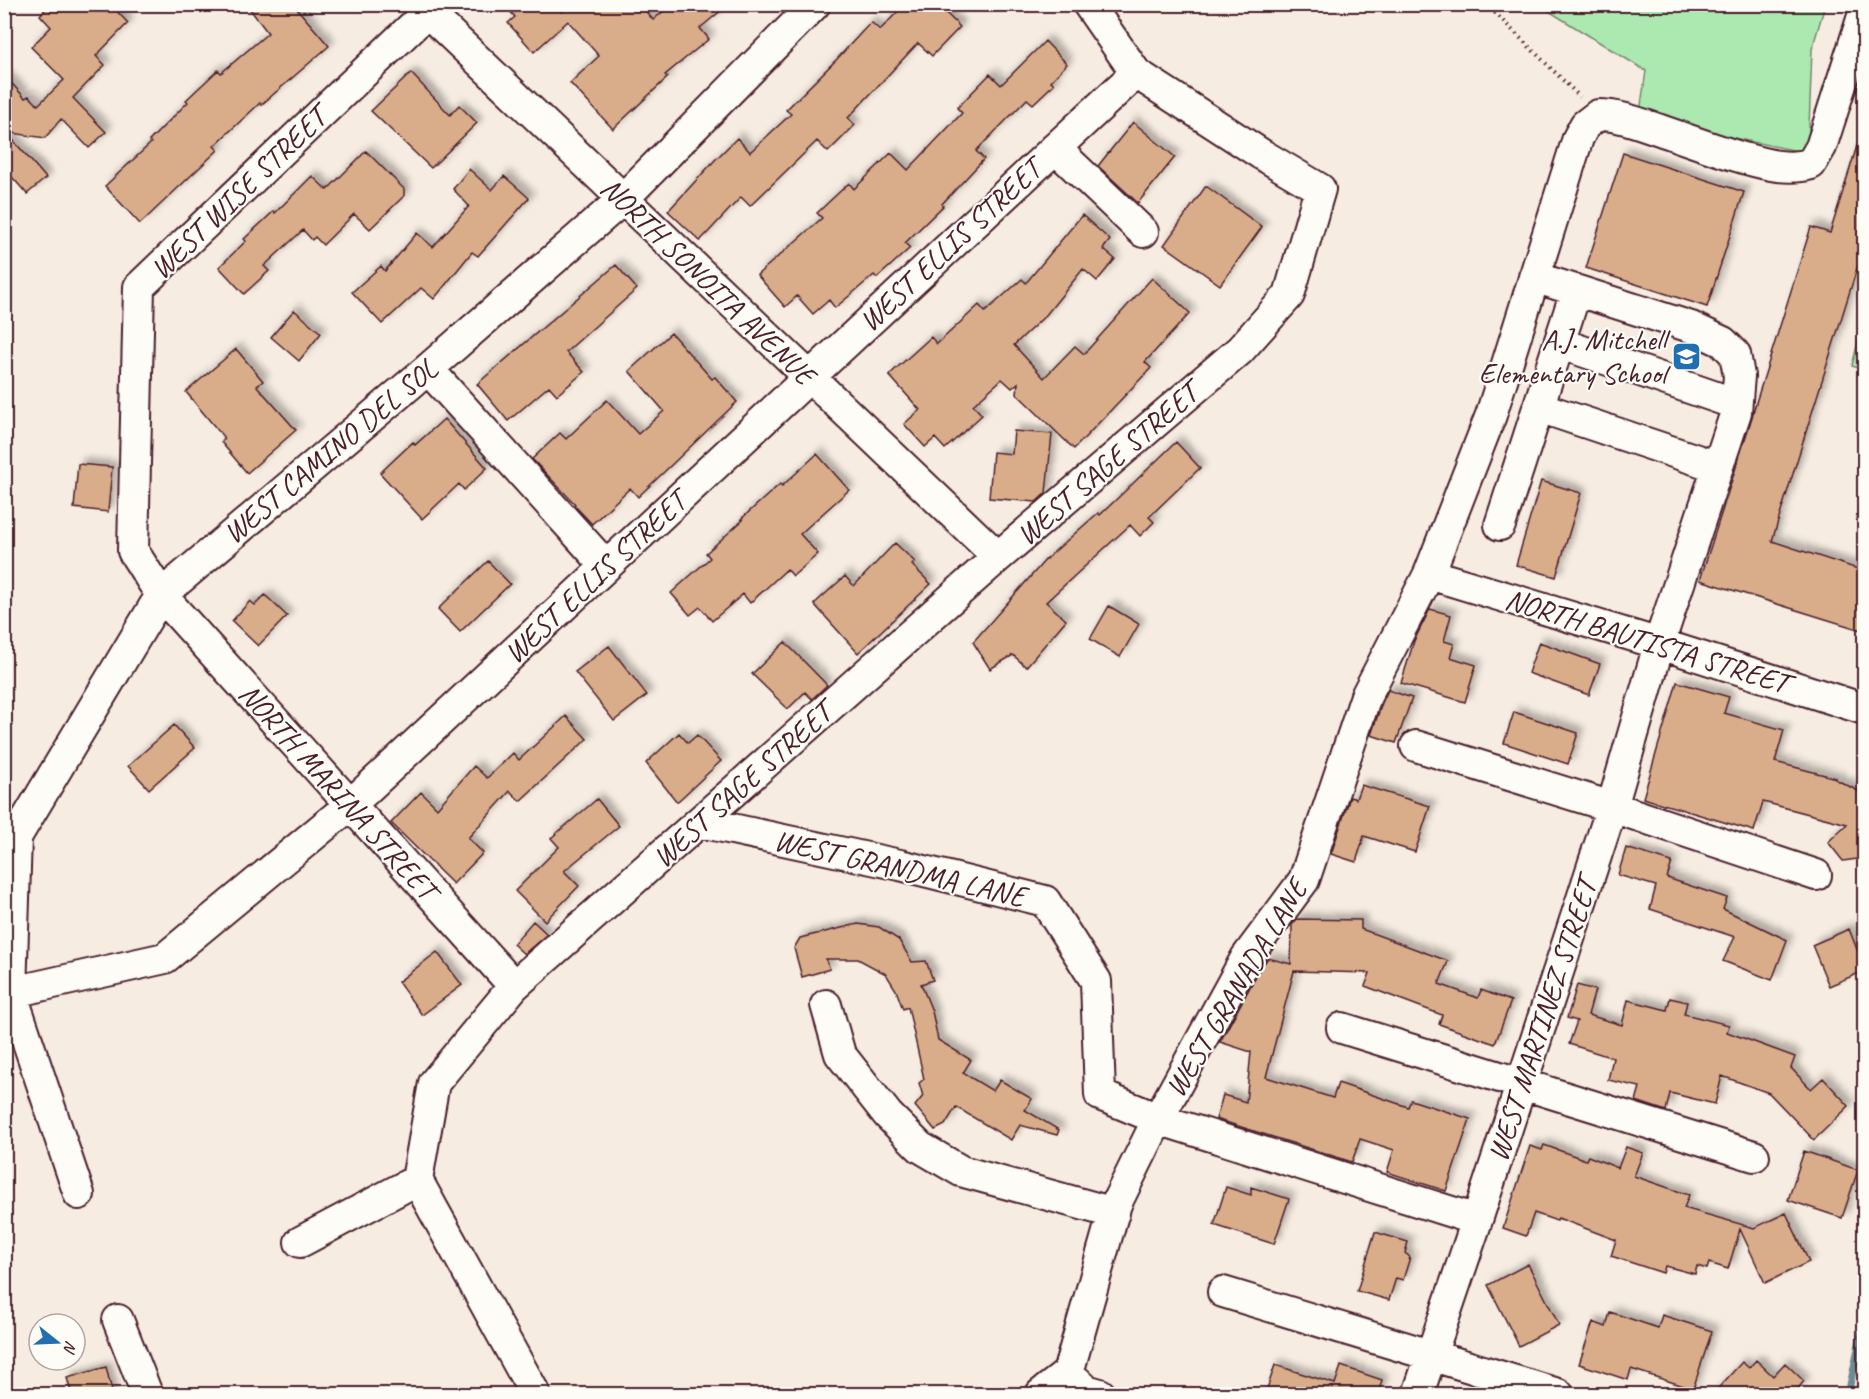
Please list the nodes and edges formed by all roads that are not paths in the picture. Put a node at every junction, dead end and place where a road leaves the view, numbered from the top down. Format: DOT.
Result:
graph roads {
  1 [pos="815,4"];
  2 [pos="1088,4"];
  3 [pos="427,7"];
  4 [pos="1864,14"];
  5 [pos="1136,73"];
  6 [pos="1055,148"];
  7 [pos="623,199"];
  8 [pos="1143,232"];
  9 [pos="1534,278"];
  10 [pos="1576,291"];
  11 [pos="1559,343"];
  12 [pos="428,369"];
  13 [pos="809,377"];
  14 [pos="1736,404"];
  15 [pos="1539,407"];
  16 [pos="1718,467"];
  17 [pos="1500,525"];
  18 [pos="998,557"];
  19 [pos="606,566"];
  20 [pos="1429,574"];
  21 [pos="161,595"];
  22 [pos="1660,644"];
  23 [pos="1864,709"];
  24 [pos="1416,746"];
  25 [pos="350,805"];
  26 [pos="1612,807"];
  27 [pos="700,822"];
  28 [pos="1816,875"];
  29 [pos="514,986"];
  30 [pos="8,993"];
  31 [pos="826,1005"];
  32 [pos="1342,1028"];
  33 [pos="1521,1084"];
  34 [pos="1158,1119"];
  35 [pos="1754,1156"];
  36 [pos="417,1179"];
  37 [pos="79,1194"];
  38 [pos="1114,1213"];
  39 [pos="1478,1220"];
  40 [pos="300,1242"];
  41 [pos="1223,1292"];
  42 [pos="118,1320"];
  43 [pos="1430,1355"];
  44 [pos="1068,1373"];
  45 [pos="147,1395"];
  46 [pos="535,1395"];
  47 [pos="1041,1395"];
  48 [pos="1100,1395"];
  49 [pos="1418,1395"];
  50 [pos="1558,1395"];
  1 -- 7 [label="street, WEST CAMINO DEL SOL"];
  2 -- 5 [label="street"];
  3 -- 7 [label="street, NORTH SONOITA AVENUE"];
  3 -- 21 [label="street, WEST WISE STREET"];
  4 -- 9 [label="street, WEST GRANADA LANE"];
  5 -- 6 [label="street, WEST ELLIS STREET"];
  5 -- 18 [label="street, WEST SAGE STREET"];
  6 -- 8 [label="street"];
  6 -- 13 [label="street, WEST ELLIS STREET"];
  7 -- 12 [label="street, WEST CAMINO DEL SOL"];
  7 -- 13 [label="street, NORTH SONOITA AVENUE"];
  9 -- 10 [label="street, WEST MARTINEZ STREET"];
  9 -- 20 [label="street, WEST GRANADA LANE"];
  10 -- 11 [label="street"];
  10 -- 14 [label="street, WEST MARTINEZ STREET"];
  11 -- 14 [label="street"];
  11 -- 15 [label="street"];
  12 -- 19 [label="street"];
  12 -- 21 [label="street, WEST CAMINO DEL SOL"];
  13 -- 18 [label="street, NORTH SONOITA AVENUE"];
  13 -- 19 [label="street, WEST ELLIS STREET"];
  14 -- 16 [label="street, WEST MARTINEZ STREET"];
  15 -- 16 [label="street"];
  15 -- 17 [label="street"];
  16 -- 22 [label="street, WEST MARTINEZ STREET"];
  18 -- 27 [label="street, WEST SAGE STREET"];
  19 -- 25 [label="street, WEST ELLIS STREET"];
  20 -- 22 [label="street, NORTH BAUTISTA STREET"];
  20 -- 34 [label="street, WEST GRANADA LANE"];
  21 -- 25 [label="street, NORTH MARINA STREET"];
  21 -- 30 [label="street, WEST CAMINO DEL SOL"];
  22 -- 23 [label="street, NORTH BAUTISTA STREET"];
  22 -- 26 [label="street, WEST MARTINEZ STREET"];
  24 -- 26 [label="street"];
  25 -- 29 [label="street, NORTH MARINA STREET"];
  25 -- 30 [label="street, WEST ELLIS STREET"];
  26 -- 28 [label="street"];
  26 -- 33 [label="street, WEST MARTINEZ STREET"];
  27 -- 29 [label="street, WEST SAGE STREET"];
  27 -- 34 [label="street, WEST GRANDMA LANE"];
  29 -- 36 [label="street, WEST SAGE STREET"];
  30 -- 37 [label="street"];
  31 -- 38 [label="street"];
  32 -- 33 [label="street"];
  33 -- 35 [label="street"];
  33 -- 39 [label="street, WEST MARTINEZ STREET"];
  34 -- 38 [label="street, WEST GRANADA LANE"];
  34 -- 39 [label="street"];
  36 -- 40 [label="street"];
  36 -- 46 [label="street"];
  38 -- 44 [label="street, WEST GRANADA LANE"];
  39 -- 43 [label="street, WEST MARTINEZ STREET"];
  41 -- 43 [label="street"];
  42 -- 45 [label="street"];
  43 -- 49 [label="street, WEST MARTINEZ STREET"];
  43 -- 50 [label="street"];
  44 -- 47 [label="street"];
  44 -- 48 [label="street"];
}
